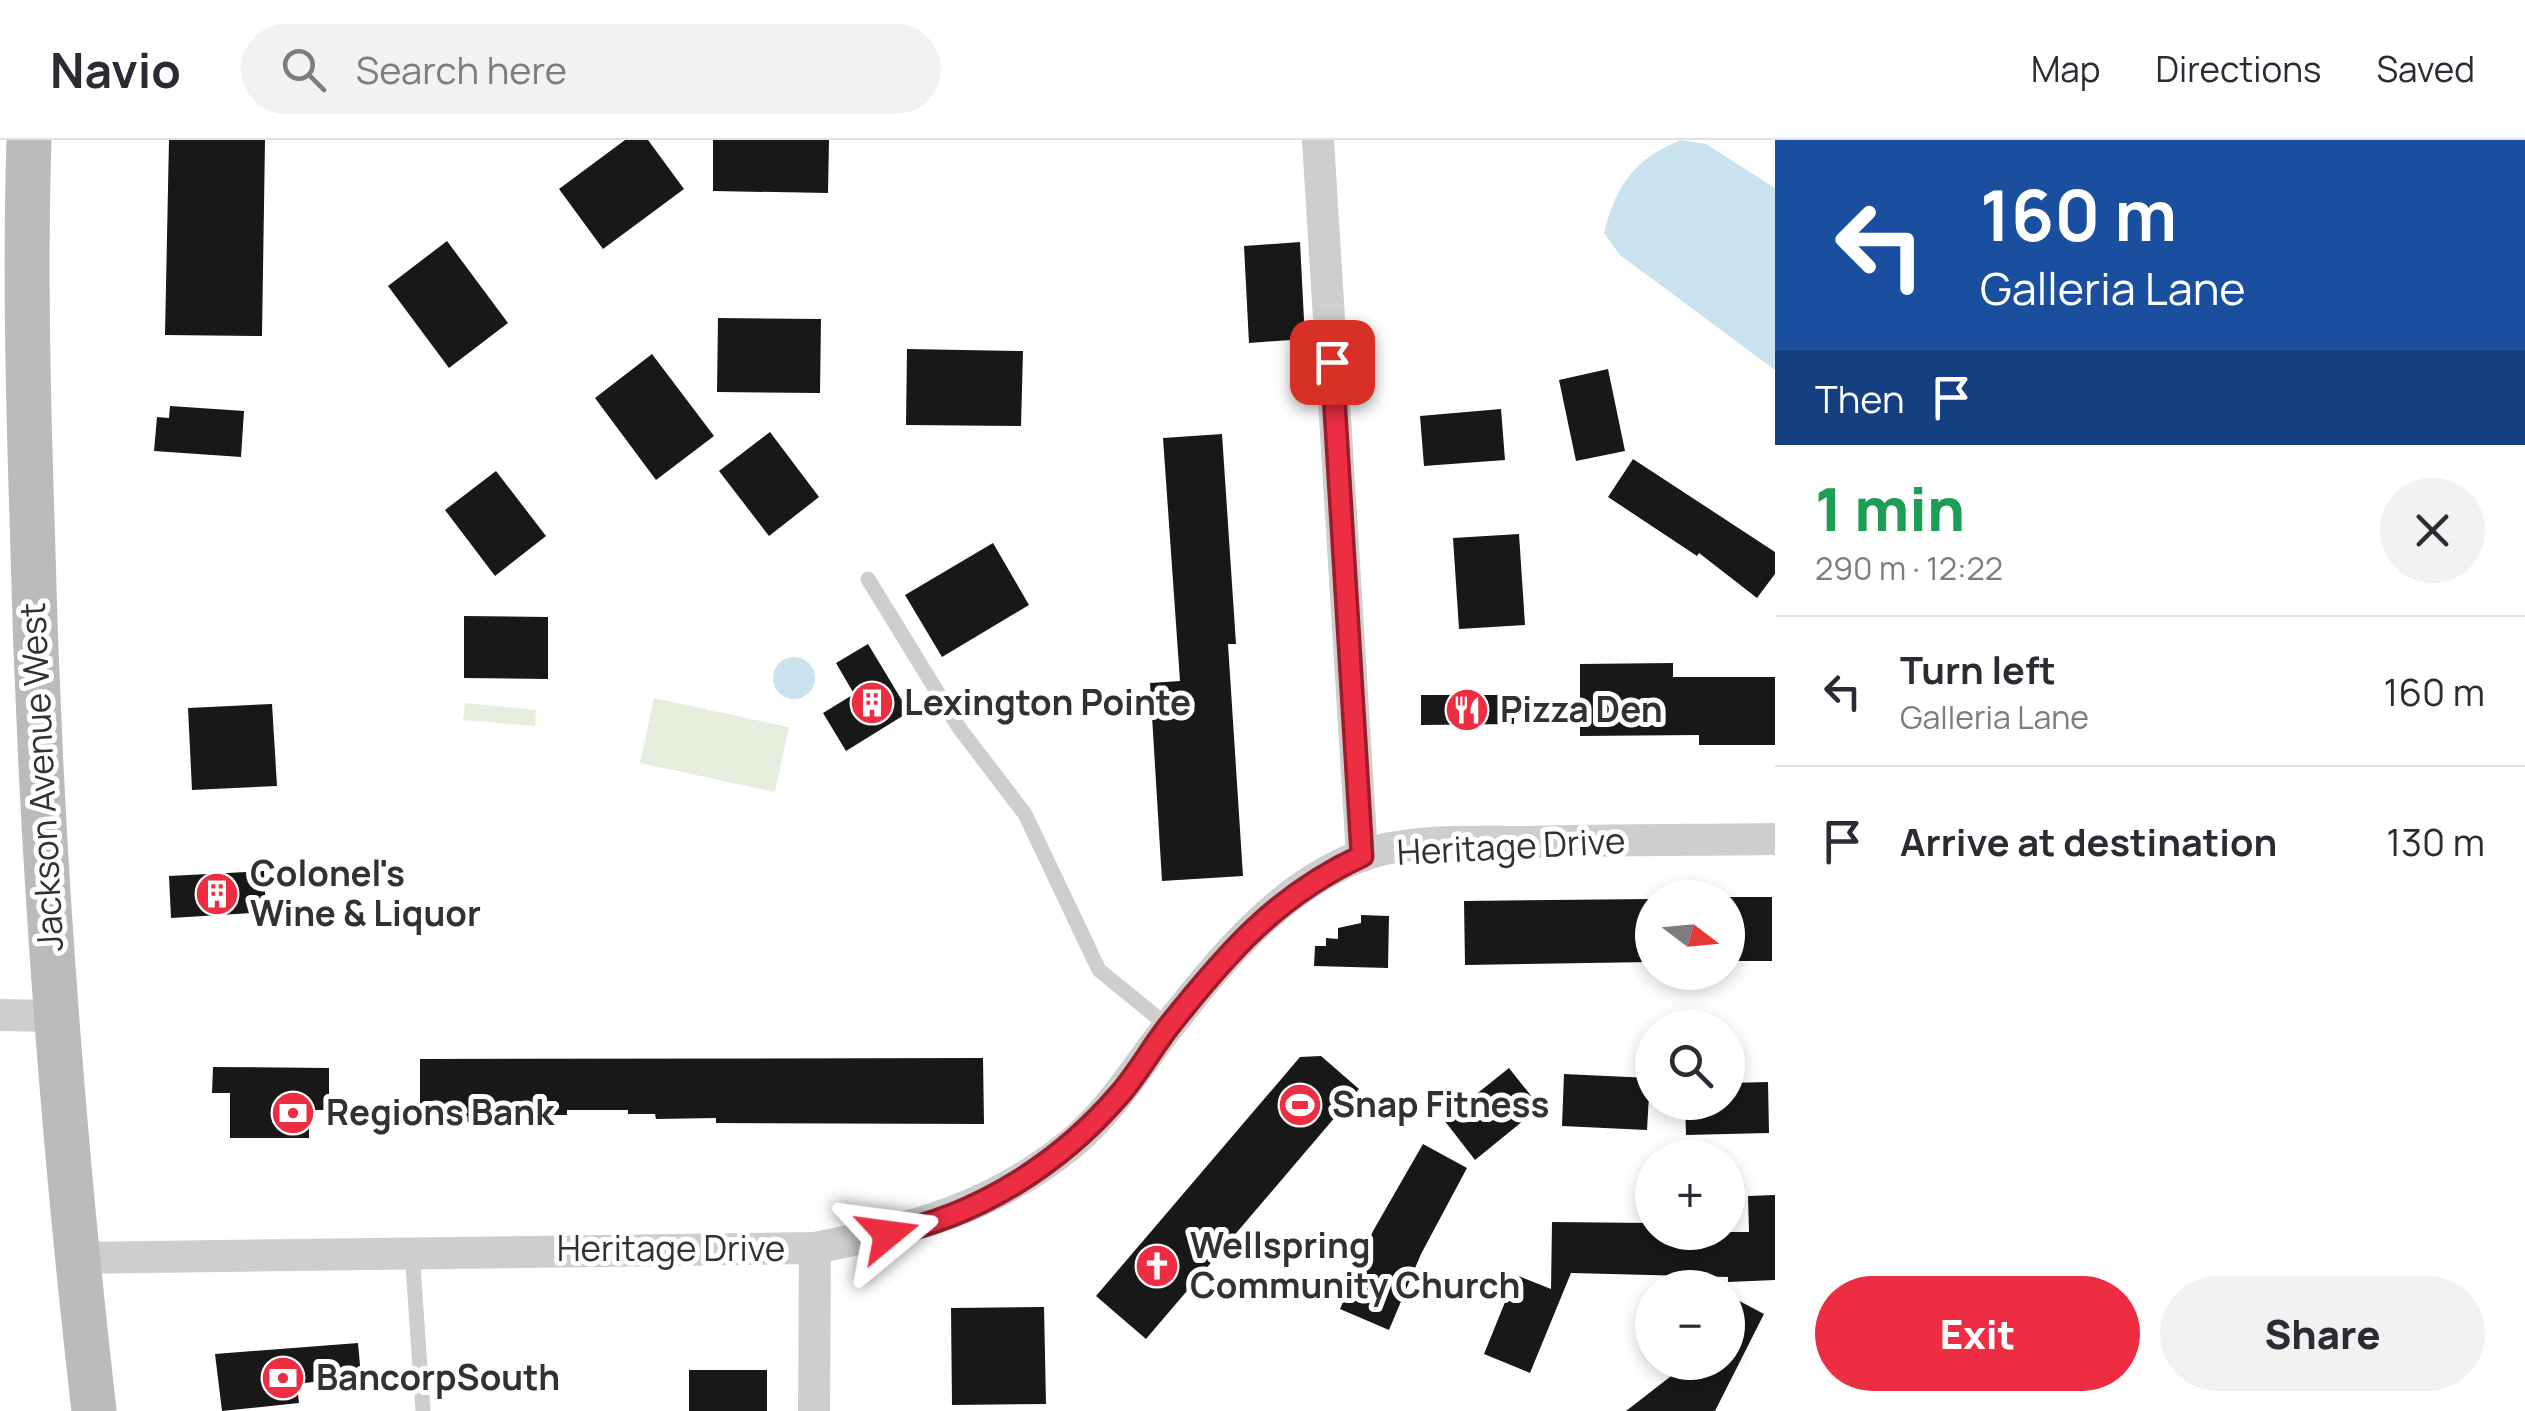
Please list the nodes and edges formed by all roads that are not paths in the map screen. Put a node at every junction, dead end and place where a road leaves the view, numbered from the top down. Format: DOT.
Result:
graph roads {
  1 [pos="29,140"];
  2 [pos="1318,140"];
  3 [pos="868,579"];
  4 [pos="1775,839"];
  5 [pos="1362,856"];
  6 [pos="0,1016"];
  7 [pos="54,1016"];
  8 [pos="1169,1027"];
  9 [pos="815,1248"];
  10 [pos="412,1252"];
  11 [pos="76,1258"];
  12 [pos="94,1411"];
  13 [pos="423,1411"];
  14 [pos="814,1411"];
  1 -- 7 [label="main road, Jackson Avenue West"];
  2 -- 5 [label="street"];
  3 -- 8 [label="lane"];
  4 -- 5 [label="street, Heritage Drive"];
  5 -- 8 [label="street, Heritage Drive"];
  6 -- 7 [label="street"];
  7 -- 11 [label="main road, Jackson Avenue West"];
  8 -- 9 [label="street, Heritage Drive"];
  9 -- 10 [label="street, Heritage Drive"];
  9 -- 14 [label="street"];
  10 -- 11 [label="street, Heritage Drive"];
  10 -- 13 [label="lane"];
  11 -- 12 [label="main road, Jackson Avenue West"];
}
